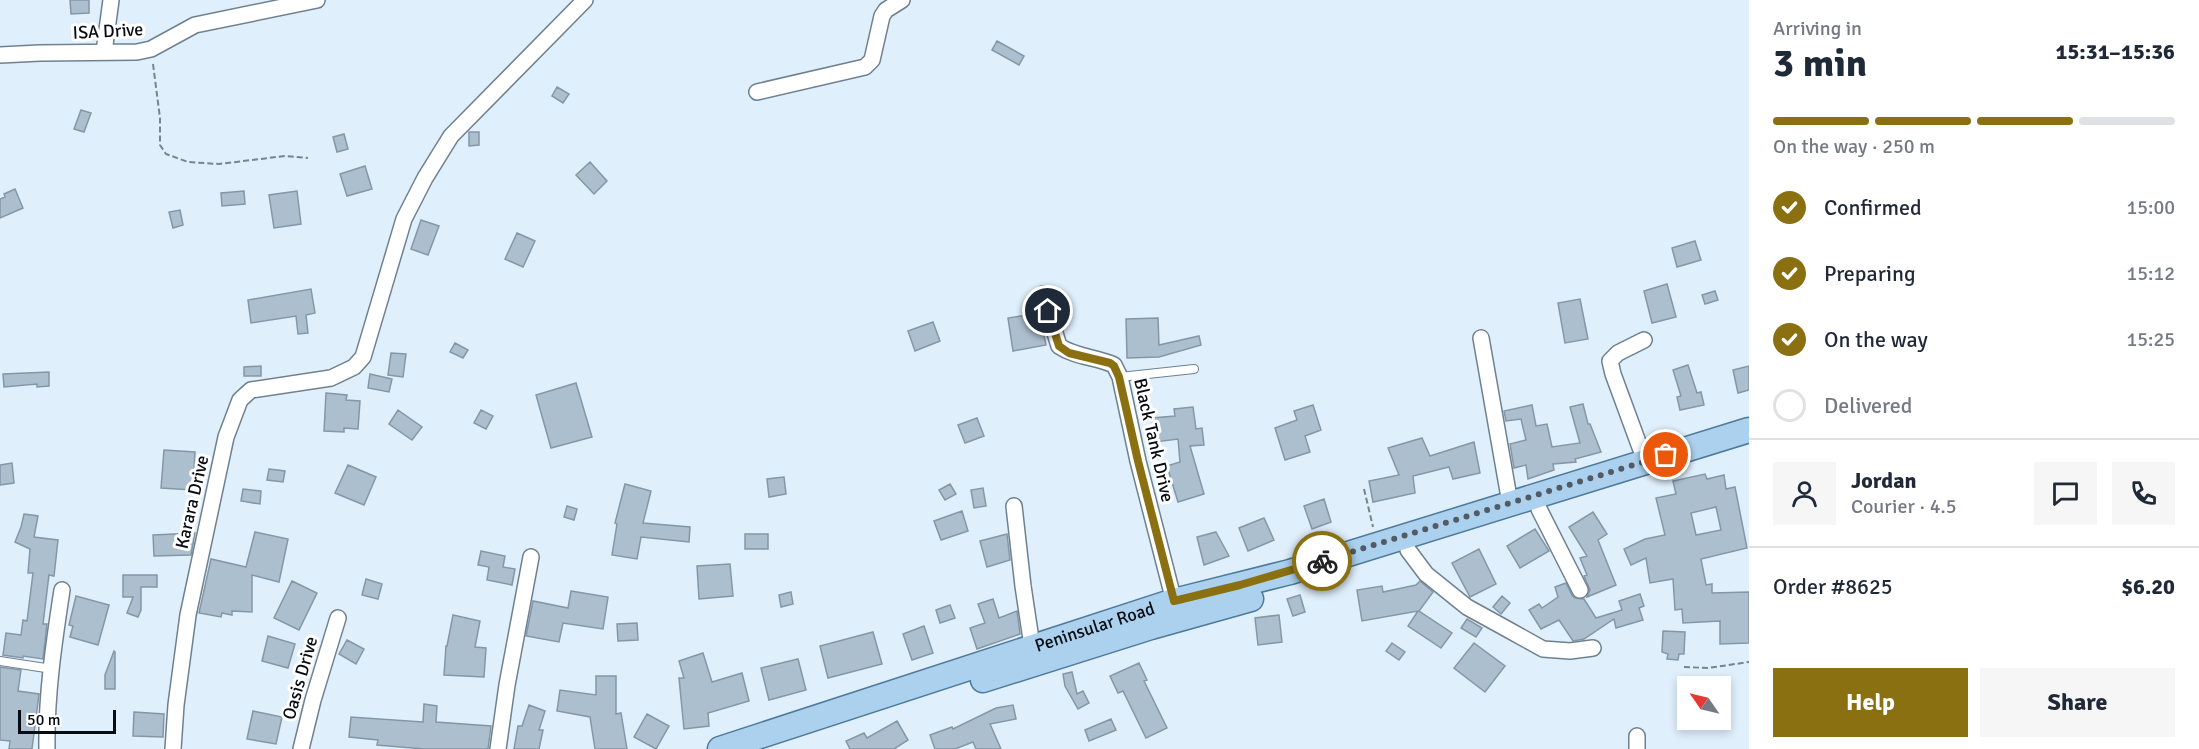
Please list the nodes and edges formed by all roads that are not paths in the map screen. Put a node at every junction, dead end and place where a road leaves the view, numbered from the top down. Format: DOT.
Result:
graph roads {
  1 [pos="111,0"];
  2 [pos="317,0"];
  3 [pos="585,0"];
  4 [pos="902,0"];
  5 [pos="104,52"];
  6 [pos="0,55"];
  7 [pos="757,93"];
  8 [pos="1043,294"];
  9 [pos="1481,338"];
  10 [pos="1644,340"];
  11 [pos="1194,369"];
  12 [pos="1119,377"];
  13 [pos="1749,430"];
  14 [pos="1749,446"];
  15 [pos="1646,461"];
  16 [pos="1510,503"];
  17 [pos="1014,506"];
  18 [pos="1539,509"];
  19 [pos="1408,550"];
  20 [pos="531,557"];
  21 [pos="62,590"];
  22 [pos="1580,590"];
  23 [pos="1176,610"];
  24 [pos="338,618"];
  25 [pos="1032,646"];
  26 [pos="1593,648"];
  27 [pos="0,661"];
  28 [pos="52,669"];
  29 [pos="47,749"];
  30 [pos="173,749"];
  31 [pos="301,749"];
  32 [pos="498,749"];
  33 [pos="720,749"];
  34 [pos="766,749"];
  1 -- 5 [label="street"];
  2 -- 5 [label="street, ISA Drive"];
  3 -- 30 [label="street, Karara Drive"];
  4 -- 7 [label="street"];
  5 -- 6 [label="street, ISA Drive"];
  8 -- 12 [label="street, Black Tank Drive"];
  9 -- 16 [label="street"];
  10 -- 15 [label="street"];
  11 -- 12 [label="lane"];
  12 -- 23 [label="street, Black Tank Drive"];
  13 -- 15 [label="main road, Peninsular Road"];
  14 -- 18 [label="main road, Peninsular Road"];
  15 -- 16 [label="main road, Peninsular Road"];
  16 -- 23 [label="main road, Peninsular Road"];
  17 -- 25 [label="street"];
  18 -- 19 [label="main road, Peninsular Road"];
  18 -- 22 [label="street"];
  19 -- 23 [label="main road, Peninsular Road"];
  19 -- 26 [label="street"];
  20 -- 32 [label="street"];
  21 -- 28 [label="street"];
  23 -- 25 [label="main road, Peninsular Road"];
  23 -- 34 [label="main road, Peninsular Road"];
  24 -- 31 [label="street, Oasis Drive"];
  25 -- 33 [label="main road, Peninsular Road"];
  27 -- 28 [label="lane"];
  28 -- 29 [label="street"];
}
